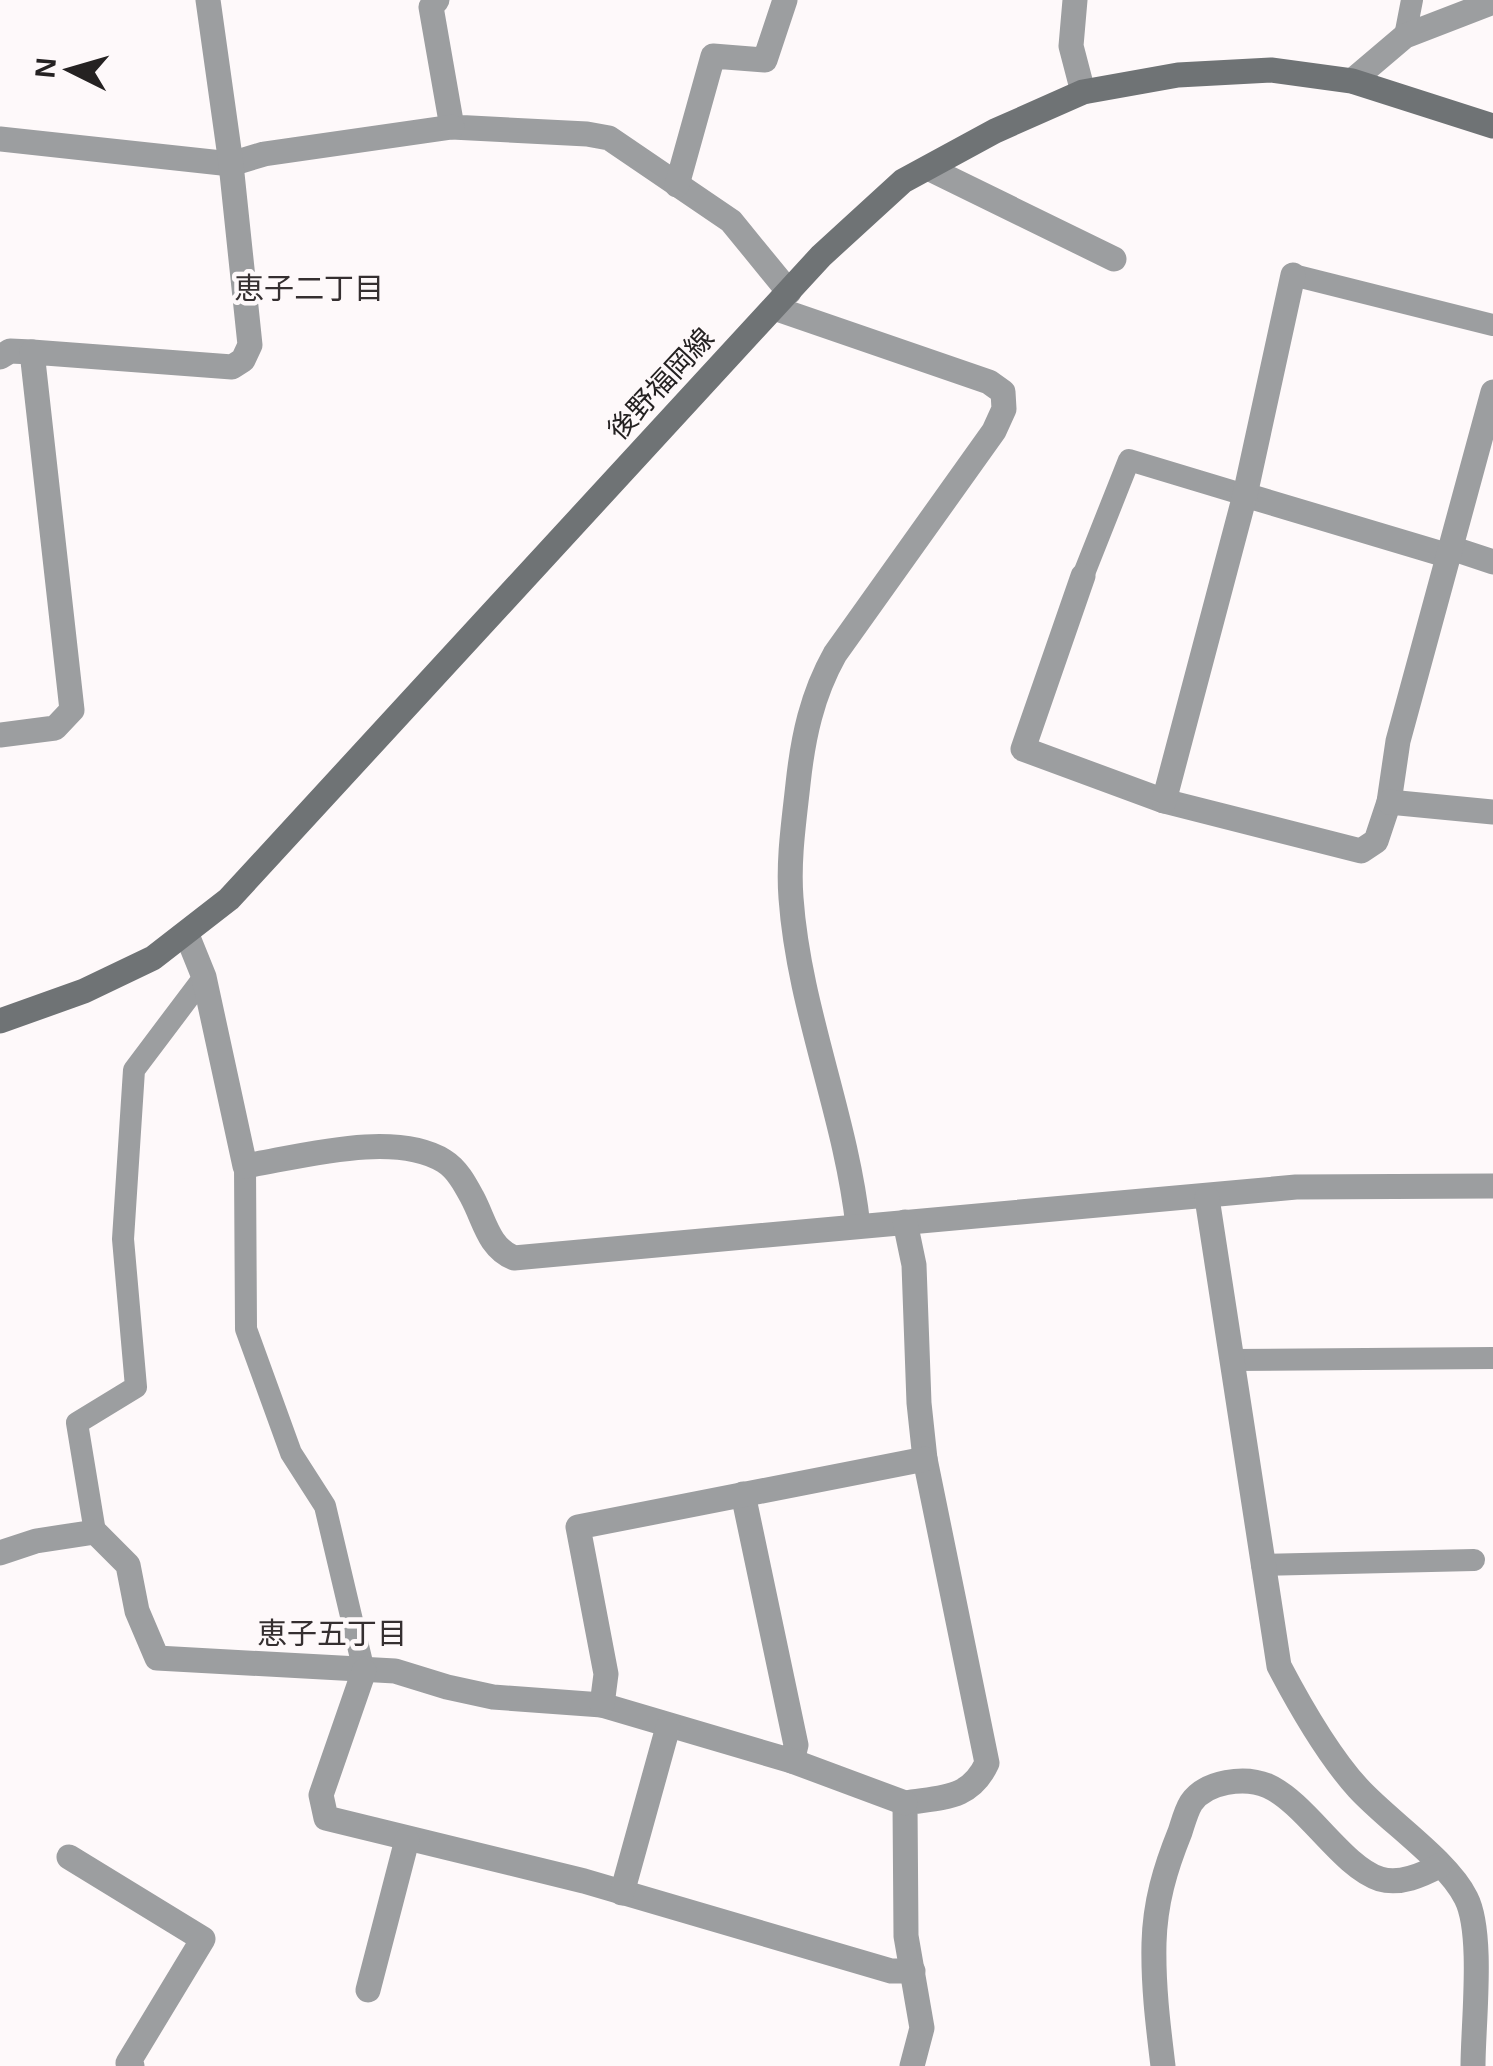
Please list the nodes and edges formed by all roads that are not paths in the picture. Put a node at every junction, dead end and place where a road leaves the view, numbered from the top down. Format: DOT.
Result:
graph roads {
  1 [pos="208,0"];
  2 [pos="436,0"];
  3 [pos="785,0"];
  4 [pos="1074,0"];
  5 [pos="1412,0"];
  6 [pos="1493,2"];
  7 [pos="1405,36"];
  8 [pos="1352,81"];
  9 [pos="1083,92"];
  10 [pos="1493,126"];
  11 [pos="452,128"];
  12 [pos="0,140"];
  13 [pos="231,164"];
  14 [pos="928,168"];
  15 [pos="677,185"];
  16 [pos="1114,260"];
  17 [pos="1292,274"];
  18 [pos="781,300"];
  19 [pos="1493,326"];
  20 [pos="32,352"];
  21 [pos="0,357"];
  22 [pos="1493,392"];
  23 [pos="1483,466"];
  24 [pos="1245,495"];
  25 [pos="1450,552"];
  26 [pos="1493,562"];
  27 [pos="1083,576"];
  28 [pos="0,735"];
  29 [pos="1164,801"];
  30 [pos="1390,802"];
  31 [pos="1493,812"];
  32 [pos="187,935"];
  33 [pos="204,977"];
  34 [pos="0,1021"];
  35 [pos="246,1166"];
  36 [pos="1493,1186"];
  37 [pos="1207,1198"];
  38 [pos="905,1222"];
  39 [pos="858,1226"];
  40 [pos="1493,1358"];
  41 [pos="1232,1360"];
  42 [pos="925,1459"];
  43 [pos="743,1494"];
  44 [pos="95,1532"];
  45 [pos="0,1552"];
  46 [pos="1474,1560"];
  47 [pos="1262,1565"];
  48 [pos="364,1671"];
  49 [pos="602,1705"];
  50 [pos="668,1727"];
  51 [pos="792,1761"];
  52 [pos="906,1803"];
  53 [pos="407,1840"];
  54 [pos="70,1857"];
  55 [pos="1439,1866"];
  56 [pos="622,1893"];
  57 [pos="912,1971"];
  58 [pos="368,1990"];
  59 [pos="132,2066"];
  60 [pos="912,2066"];
  61 [pos="1162,2066"];
  62 [pos="1473,2066"];
  1 -- 13 [label="street"];
  2 -- 11 [label="street"];
  3 -- 15 [label="street"];
  4 -- 9 [label="street"];
  5 -- 7 [label="lane"];
  6 -- 7 [label="street"];
  7 -- 8 [label="street"];
  8 -- 9 [label="main road, 後野福岡線"];
  8 -- 10 [label="main road, 後野福岡線"];
  9 -- 14 [label="main road, 後野福岡線"];
  11 -- 13 [label="street"];
  11 -- 15 [label="street"];
  12 -- 13 [label="street"];
  13 -- 20 [label="street"];
  14 -- 16 [label="street"];
  14 -- 18 [label="main road, 後野福岡線"];
  15 -- 18 [label="street"];
  17 -- 19 [label="lane"];
  17 -- 24 [label="street"];
  18 -- 32 [label="main road, 後野福岡線"];
  18 -- 39 [label="street"];
  20 -- 21 [label="street"];
  20 -- 28 [label="street"];
  22 -- 23 [label="street"];
  23 -- 25 [label="street"];
  24 -- 25 [label="street"];
  24 -- 27 [label="lane"];
  24 -- 29 [label="street"];
  25 -- 26 [label="street"];
  25 -- 30 [label="street"];
  27 -- 29 [label="street"];
  29 -- 30 [label="street"];
  30 -- 31 [label="street"];
  32 -- 33 [label="street"];
  32 -- 34 [label="main road, 後野福岡線"];
  33 -- 35 [label="street"];
  33 -- 44 [label="lane"];
  35 -- 39 [label="street"];
  35 -- 48 [label="lane"];
  36 -- 37 [label="street"];
  37 -- 38 [label="street"];
  37 -- 41 [label="street"];
  38 -- 39 [label="street"];
  38 -- 42 [label="street"];
  40 -- 41 [label="lane"];
  41 -- 47 [label="street"];
  42 -- 43 [label="street"];
  42 -- 52 [label="street"];
  43 -- 49 [label="street"];
  43 -- 51 [label="street"];
  44 -- 45 [label="street"];
  44 -- 48 [label="street"];
  46 -- 47 [label="lane"];
  47 -- 55 [label="street"];
  48 -- 49 [label="street"];
  48 -- 53 [label="street"];
  49 -- 50 [label="street"];
  50 -- 51 [label="street"];
  50 -- 56 [label="street"];
  51 -- 52 [label="street"];
  52 -- 57 [label="street"];
  53 -- 56 [label="street"];
  53 -- 58 [label="street"];
  54 -- 59 [label="street"];
  55 -- 61 [label="street"];
  55 -- 62 [label="street"];
  56 -- 57 [label="street"];
  57 -- 60 [label="street"];
}
